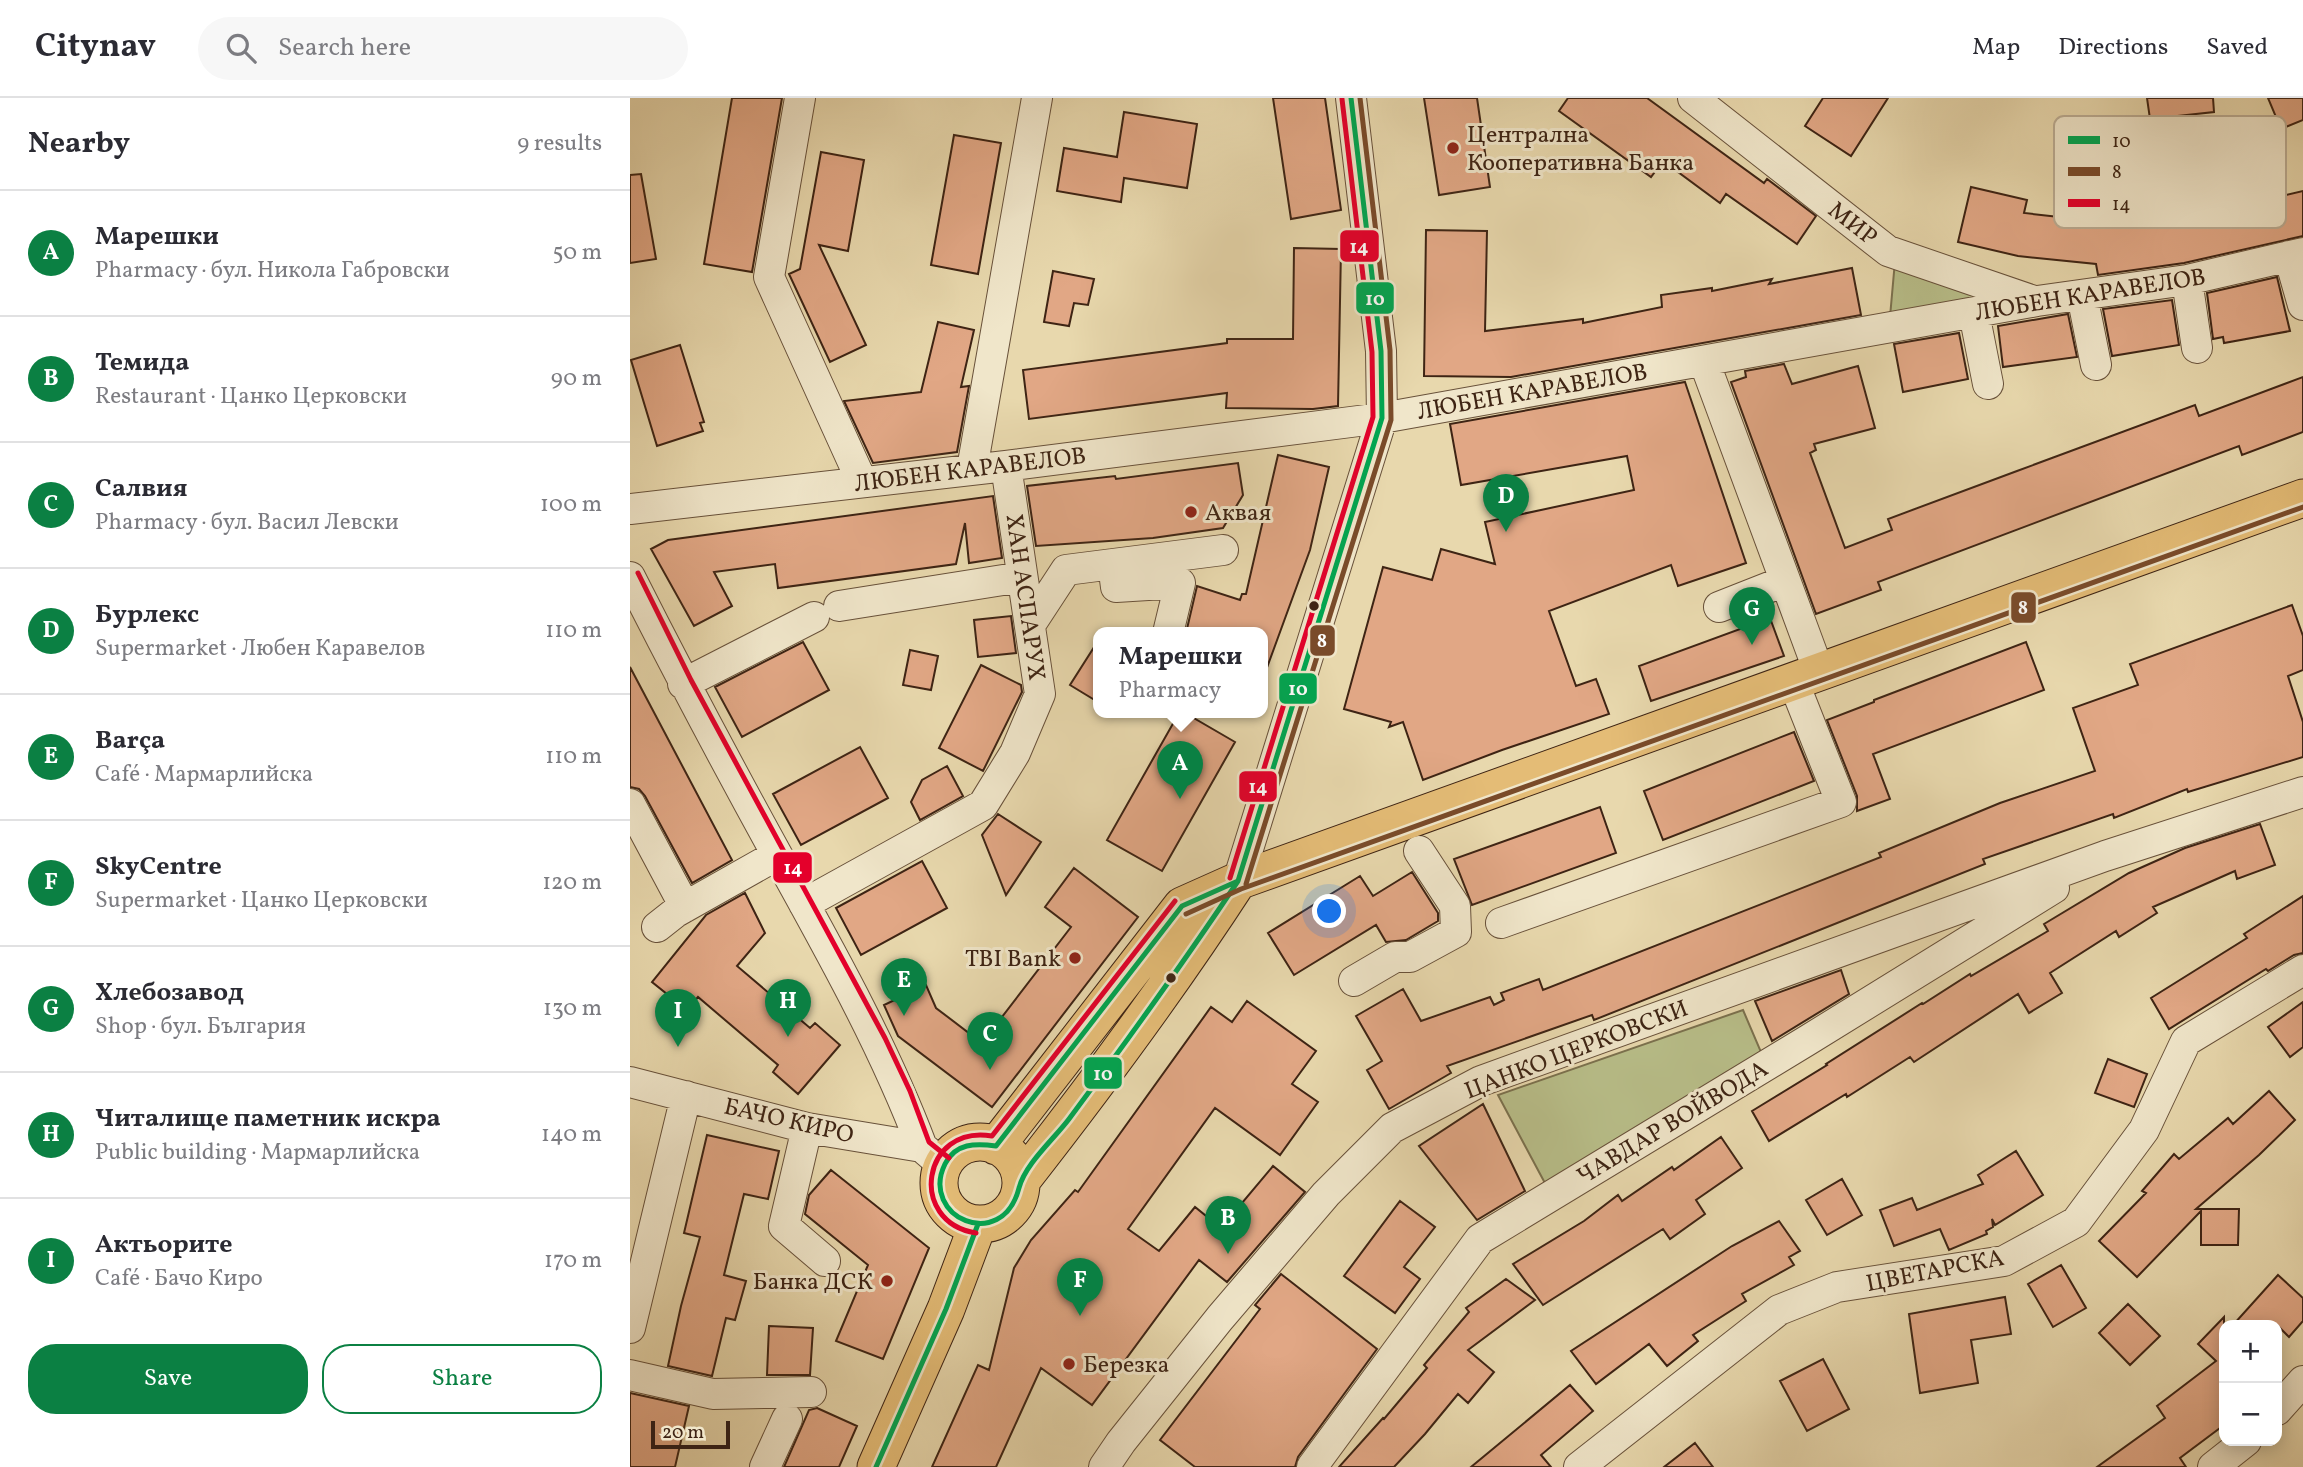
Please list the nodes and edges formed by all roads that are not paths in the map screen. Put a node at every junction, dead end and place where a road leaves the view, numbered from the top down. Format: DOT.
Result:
graph roads {
  1 [pos="800,98"];
  2 [pos="1037,98"];
  3 [pos="1351,98"];
  4 [pos="1693,98"];
  5 [pos="2296,254"];
  6 [pos="2187,280"];
  7 [pos="2082,295"];
  8 [pos="2037,302"];
  9 [pos="2303,305"];
  10 [pos="1974,313"];
  11 [pos="2197,348"];
  12 [pos="1703,361"];
  13 [pos="2096,365"];
  14 [pos="1988,384"];
  15 [pos="1382,418"];
  16 [pos="1006,466"];
  17 [pos="972,469"];
  18 [pos="862,482"];
  19 [pos="2303,498"];
  20 [pos="630,509"];
  21 [pos="1223,550"];
  22 [pos="1113,564"];
  23 [pos="630,577"];
  24 [pos="1023,577"];
  25 [pos="1785,581"];
  26 [pos="1719,607"];
  27 [pos="1030,625"];
  28 [pos="1169,627"];
  29 [pos="642,632"];
  30 [pos="1806,677"];
  31 [pos="683,684"];
  32 [pos="2303,792"];
  33 [pos="630,804"];
  34 [pos="1419,851"];
  35 [pos="777,855"];
  36 [pos="2105,856"];
  37 [pos="1238,881"];
  38 [pos="804,904"];
  39 [pos="685,907"];
  40 [pos="1501,923"];
  41 [pos="657,927"];
  42 [pos="2303,970"];
  43 [pos="1354,981"];
  44 [pos="630,1082"];
  45 [pos="686,1096"];
  46 [pos="807,1128"];
  47 [pos="996,1146"];
  48 [pos="932,1156"];
  49 [pos="1021,1181"];
  50 [pos="978,1224"];
  51 [pos="825,1261"];
  52 [pos="630,1328"];
  53 [pos="630,1375"];
  54 [pos="2303,1381"];
  55 [pos="811,1392"];
  56 [pos="2282,1404"];
  57 [pos="787,1419"];
  58 [pos="2240,1446"];
  59 [pos="765,1467"];
  60 [pos="876,1467"];
  61 [pos="1104,1467"];
  62 [pos="1312,1467"];
  63 [pos="1579,1467"];
  64 [pos="2213,1467"];
  1 -- 18 [label="street"];
  2 -- 17 [label="street"];
  3 -- 15 [label="street"];
  4 -- 8 [label="street, МИР"];
  5 -- 6 [label="street, ЛЮБЕН КАРАВЕЛОВ"];
  5 -- 9 [label="street"];
  6 -- 7 [label="street, ЛЮБЕН КАРАВЕЛОВ"];
  6 -- 11 [label="street"];
  7 -- 8 [label="street, ЛЮБЕН КАРАВЕЛОВ"];
  7 -- 13 [label="street"];
  8 -- 10 [label="street, ЛЮБЕН КАРАВЕЛОВ"];
  10 -- 12 [label="street, ЛЮБЕН КАРАВЕЛОВ"];
  10 -- 14 [label="street"];
  12 -- 15 [label="street, ЛЮБЕН КАРАВЕЛОВ"];
  12 -- 25 [label="street"];
  15 -- 16 [label="street, ЛЮБЕН КАРАВЕЛОВ"];
  15 -- 37 [label="street"];
  16 -- 17 [label="street, ЛЮБЕН КАРАВЕЛОВ"];
  16 -- 24 [label="street, ХАН АСПАРУХ"];
  17 -- 18 [label="street, ЛЮБЕН КАРАВЕЛОВ"];
  18 -- 20 [label="street, ЛЮБЕН КАРАВЕЛОВ"];
  19 -- 30 [label="main road"];
  21 -- 22 [label="street"];
  22 -- 27 [label="street"];
  22 -- 28 [label="street"];
  23 -- 29 [label="street"];
  24 -- 27 [label="street, ХАН АСПАРУХ"];
  24 -- 31 [label="street"];
  25 -- 26 [label="street"];
  25 -- 30 [label="street"];
  27 -- 38 [label="street, ХАН АСПАРУХ"];
  29 -- 31 [label="street"];
  30 -- 37 [label="main road"];
  30 -- 40 [label="street"];
  31 -- 35 [label="street"];
  32 -- 36 [label="street"];
  33 -- 39 [label="street"];
  34 -- 43 [label="street"];
  35 -- 38 [label="street"];
  35 -- 39 [label="street"];
  36 -- 61 [label="street, ЦАНКО ЦЕРКОВСКИ"];
  36 -- 62 [label="street, ЧАВДАР ВОЙВОДА"];
  37 -- 47 [label="main road"];
  37 -- 49 [label="main road"];
  38 -- 48 [label="street"];
  39 -- 41 [label="street"];
  42 -- 63 [label="street, ЦВЕТАРСКА"];
  44 -- 45 [label="street, БАЧО КИРО"];
  45 -- 46 [label="street, БАЧО КИРО"];
  45 -- 52 [label="street"];
  46 -- 48 [label="street, БАЧО КИРО"];
  46 -- 51 [label="street"];
  47 -- 48 [label="main road"];
  47 -- 49 [label="main road"];
  48 -- 50 [label="main road"];
  49 -- 50 [label="main road"];
  50 -- 60 [label="main road"];
  53 -- 55 [label="street"];
  54 -- 56 [label="street"];
  57 -- 59 [label="street"];
  58 -- 64 [label="street"];
}
